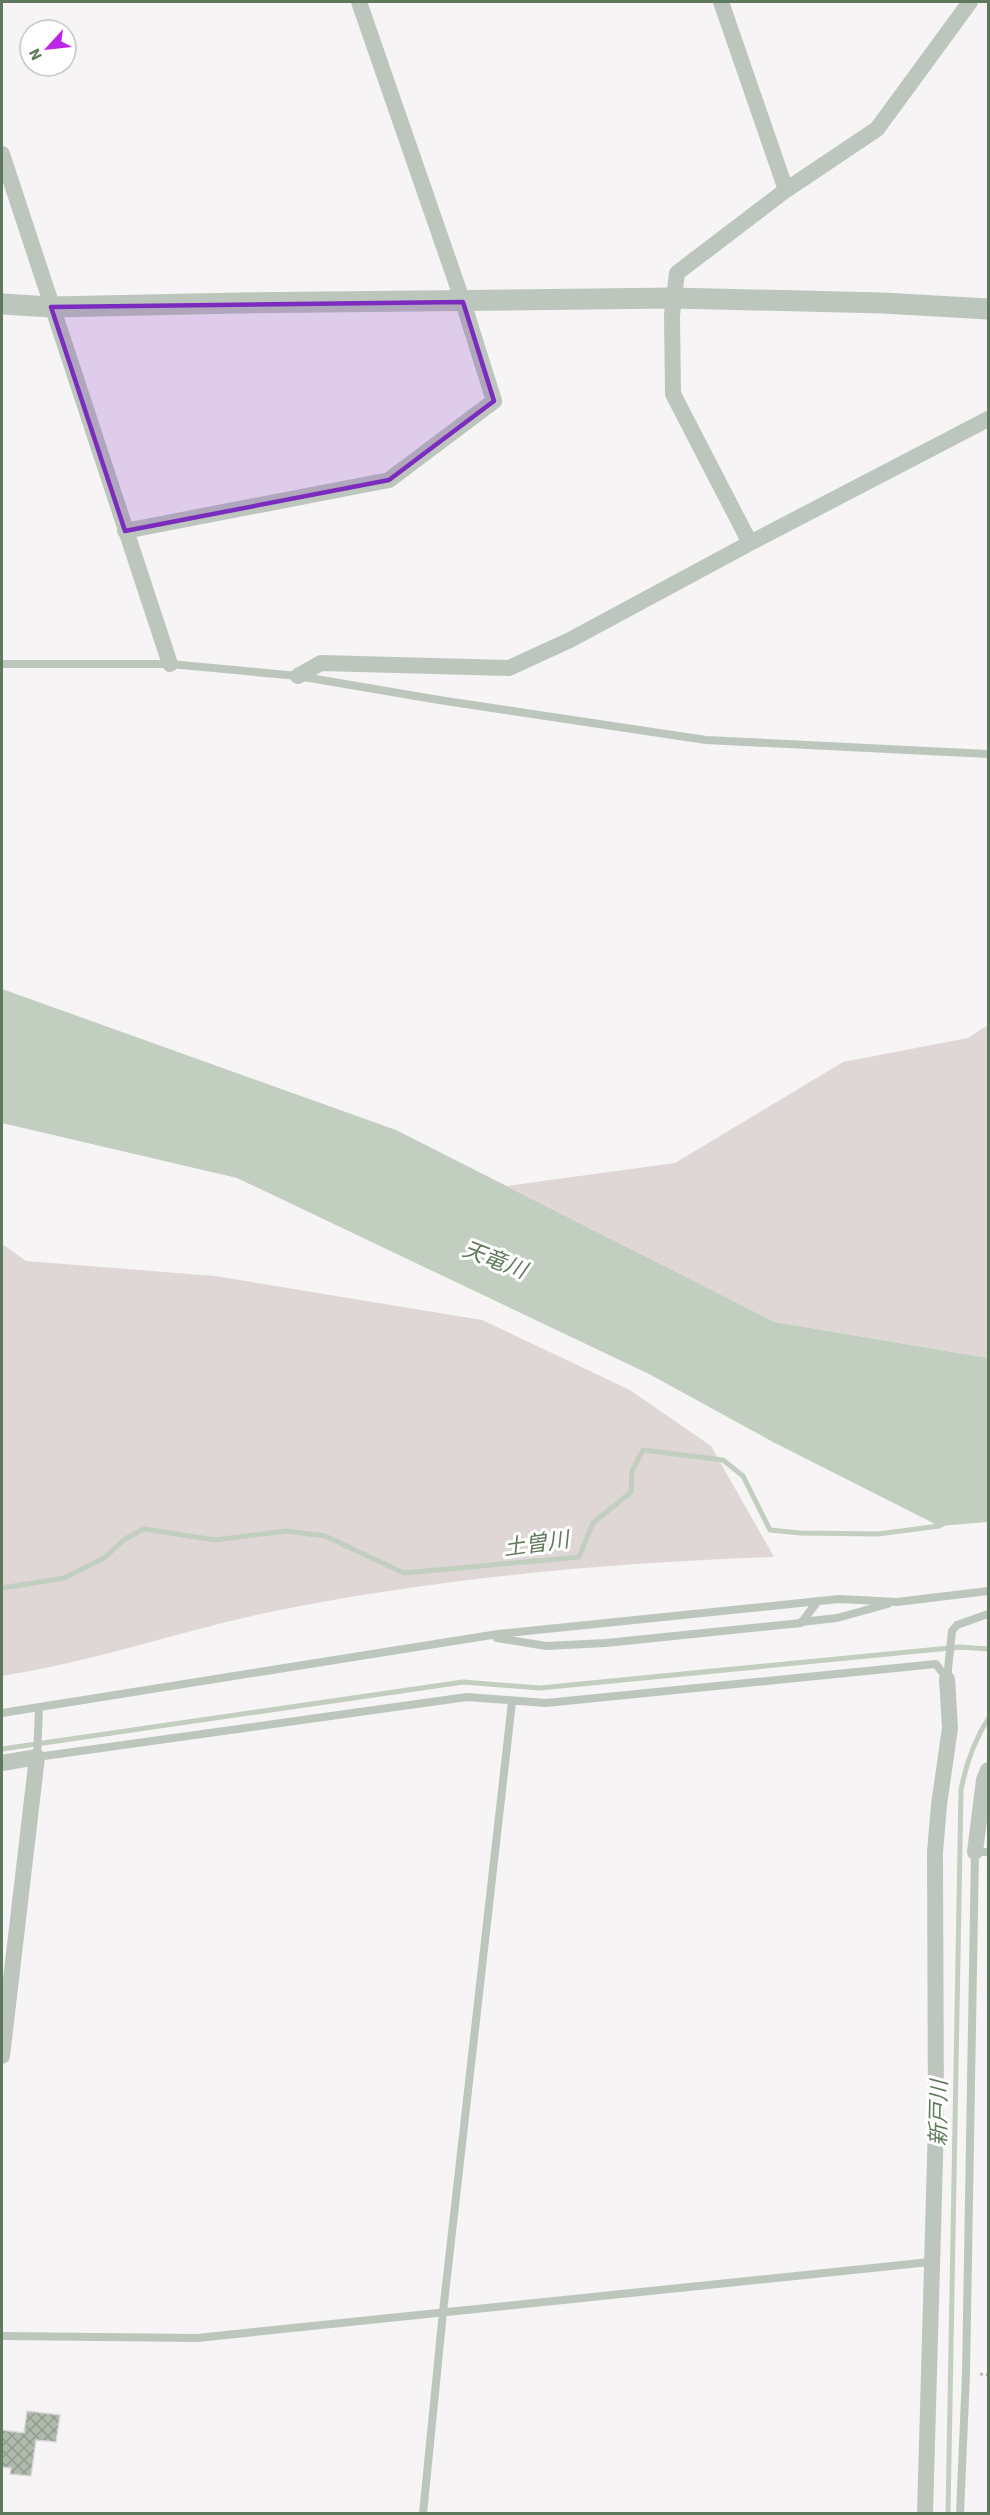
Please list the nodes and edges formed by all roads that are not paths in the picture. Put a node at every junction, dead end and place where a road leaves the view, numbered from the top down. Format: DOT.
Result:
graph roads {
  1 [pos="359,2"];
  2 [pos="721,2"];
  3 [pos="969,2"];
  4 [pos="2,154"];
  5 [pos="786,190"];
  6 [pos="673,298"];
  7 [pos="464,302"];
  8 [pos="2,304"];
  9 [pos="51,307"];
  10 [pos="988,309"];
  11 [pos="988,419"];
  12 [pos="126,531"];
  13 [pos="750,543"];
  14 [pos="2,664"];
  15 [pos="170,664"];
  16 [pos="298,676"];
  17 [pos="988,754"];
  18 [pos="988,1592"];
  19 [pos="818,1601"];
  20 [pos="897,1602"];
  21 [pos="988,1614"];
  22 [pos="801,1623"];
  23 [pos="488,1636"];
  24 [pos="947,1678"];
  25 [pos="512,1702"];
  26 [pos="39,1708"];
  27 [pos="2,1713"];
  28 [pos="37,1755"];
  29 [pos="2,1762"];
  30 [pos="988,1770"];
  31 [pos="978,1852"];
  32 [pos="2,2056"];
  33 [pos="930,2262"];
  34 [pos="443,2312"];
  35 [pos="2,2336"];
  36 [pos="423,2514"];
  37 [pos="925,2514"];
  38 [pos="960,2514"];
  1 -- 7 [label="street"];
  2 -- 5 [label="street"];
  3 -- 5 [label="street"];
  4 -- 9 [label="street"];
  5 -- 6 [label="street"];
  6 -- 7 [label="street"];
  6 -- 10 [label="street"];
  6 -- 13 [label="street"];
  7 -- 9 [label="street"];
  7 -- 12 [label="street"];
  8 -- 9 [label="street"];
  9 -- 12 [label="street"];
  11 -- 13 [label="street"];
  12 -- 15 [label="street"];
  13 -- 16 [label="street"];
  14 -- 15 [label="lane"];
  15 -- 16 [label="lane"];
  16 -- 17 [label="lane"];
  18 -- 20 [label="lane"];
  19 -- 20 [label="lane"];
  19 -- 22 [label="lane"];
  19 -- 23 [label="lane"];
  20 -- 22 [label="lane"];
  21 -- 24 [label="lane"];
  22 -- 23 [label="lane"];
  23 -- 26 [label="lane"];
  24 -- 25 [label="lane"];
  24 -- 33 [label="street"];
  25 -- 28 [label="lane"];
  25 -- 34 [label="lane"];
  26 -- 27 [label="lane"];
  26 -- 28 [label="lane"];
  28 -- 29 [label="street"];
  28 -- 32 [label="street"];
  30 -- 31 [label="street"];
  31 -- 38 [label="lane"];
  33 -- 34 [label="lane"];
  33 -- 37 [label="street"];
  34 -- 35 [label="lane"];
  34 -- 36 [label="lane"];
}
